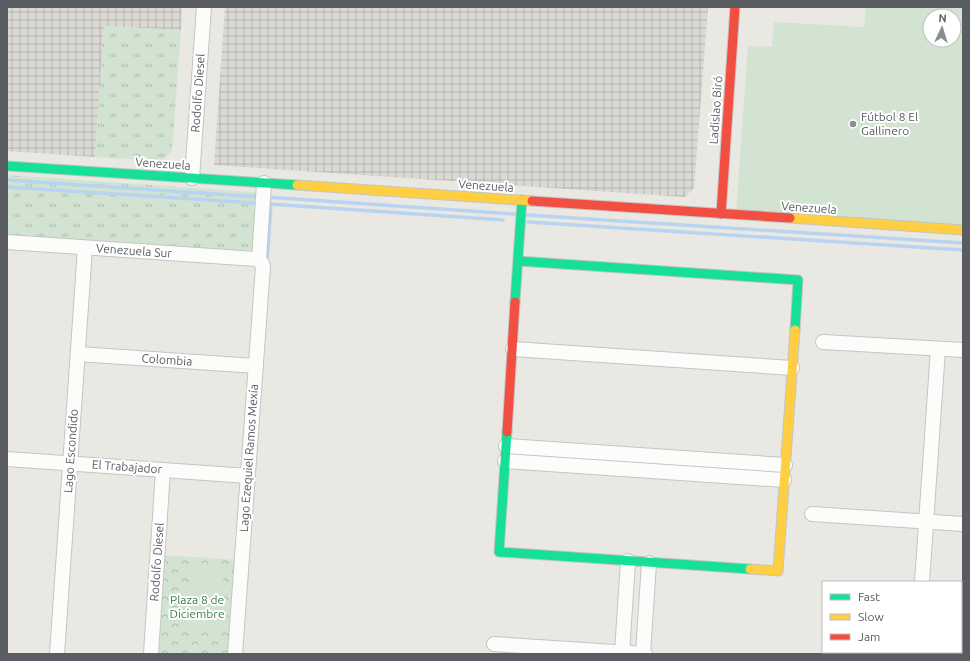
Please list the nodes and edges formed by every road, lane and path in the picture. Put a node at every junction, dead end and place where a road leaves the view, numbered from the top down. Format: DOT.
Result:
graph roads {
  1 [pos="204,7"];
  2 [pos="735,7"];
  3 [pos="7,166"];
  4 [pos="192,178"];
  5 [pos="264,183"];
  6 [pos="522,200"];
  7 [pos="721,214"];
  8 [pos="963,230"];
  9 [pos="7,242"];
  10 [pos="85,248"];
  11 [pos="260,261"];
  12 [pos="518,261"];
  13 [pos="823,342"];
  14 [pos="513,349"];
  15 [pos="938,349"];
  16 [pos="963,350"];
  17 [pos="78,354"];
  18 [pos="256,366"];
  19 [pos="792,368"];
  20 [pos="506,446"];
  21 [pos="7,459"];
  22 [pos="505,461"];
  23 [pos="70,463"];
  24 [pos="785,465"];
  25 [pos="163,470"];
  26 [pos="248,476"];
  27 [pos="784,480"];
  28 [pos="812,514"];
  29 [pos="926,522"];
  30 [pos="963,524"];
  31 [pos="628,561"];
  32 [pos="649,563"];
  33 [pos="922,581"];
  34 [pos="494,644"];
  35 [pos="622,653"];
  36 [pos="57,654"];
  37 [pos="151,654"];
  38 [pos="235,654"];
  39 [pos="643,654"];
  1 -- 4 [label="street, Rodolfo Diesel"];
  2 -- 7 [label="street, Ladislao Biró"];
  3 -- 4 [label="street, Venezuela"];
  4 -- 5 [label="street, Venezuela"];
  5 -- 6 [label="street, Venezuela"];
  5 -- 11 [label="street, Lago Ezequiel Ramos Mexía"];
  6 -- 7 [label="street, Venezuela"];
  6 -- 12 [label="street"];
  7 -- 8 [label="street, Venezuela"];
  9 -- 10 [label="street, Venezuela Sur"];
  10 -- 11 [label="street, Venezuela Sur"];
  10 -- 17 [label="street, Lago Escondido"];
  11 -- 18 [label="street, Lago Ezequiel Ramos Mexía"];
  12 -- 14 [label="street"];
  12 -- 19 [label="street"];
  13 -- 15 [label="street"];
  14 -- 19 [label="street"];
  14 -- 20 [label="street"];
  15 -- 16 [label="street"];
  15 -- 29 [label="street"];
  17 -- 18 [label="street, Colombia"];
  17 -- 23 [label="street, Lago Escondido"];
  18 -- 26 [label="street, Lago Ezequiel Ramos Mexía"];
  19 -- 24 [label="street"];
  20 -- 22 [label="street"];
  20 -- 24 [label="street"];
  21 -- 23 [label="street, El Trabajador"];
  22 -- 27 [label="street"];
  22 -- 31 [label="street"];
  23 -- 25 [label="street, El Trabajador"];
  23 -- 36 [label="street, Lago Escondido"];
  24 -- 27 [label="street"];
  25 -- 26 [label="street, El Trabajador"];
  25 -- 37 [label="street, Rodolfo Diesel"];
  26 -- 38 [label="street, Lago Ezequiel Ramos Mexía"];
  27 -- 32 [label="street"];
  28 -- 29 [label="street"];
  29 -- 30 [label="street"];
  29 -- 33 [label="street"];
  31 -- 32 [label="street"];
  31 -- 35 [label="street"];
  32 -- 39 [label="street"];
  34 -- 35 [label="street"];
  35 -- 39 [label="street"];
}
